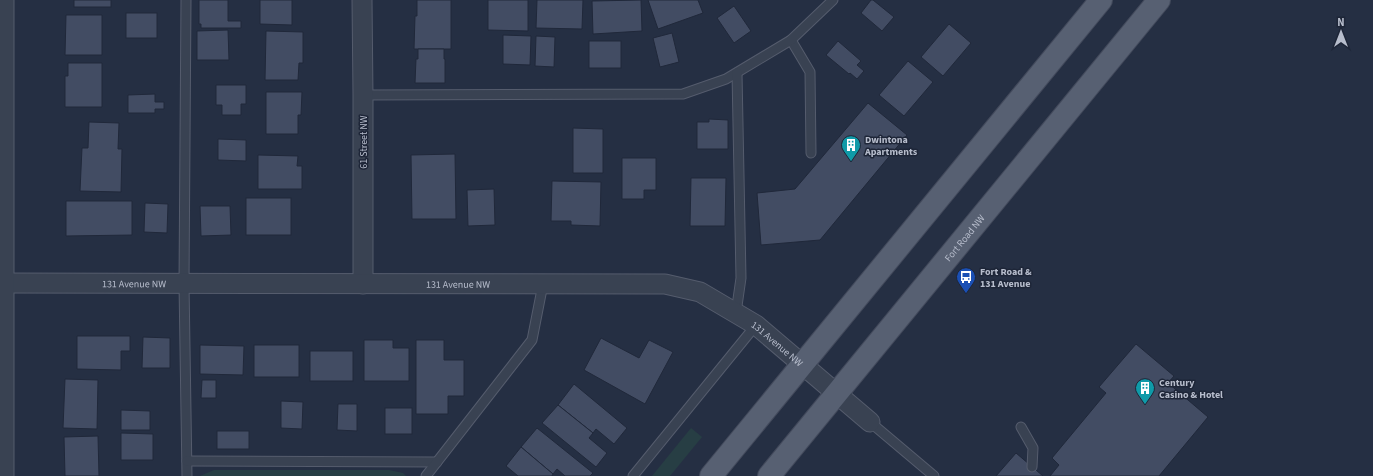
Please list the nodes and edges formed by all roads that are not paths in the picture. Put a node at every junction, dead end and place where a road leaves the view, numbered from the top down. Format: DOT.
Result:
graph roads {
  1 [pos="4,0"];
  2 [pos="186,0"];
  3 [pos="362,0"];
  4 [pos="833,0"];
  5 [pos="1101,0"];
  6 [pos="1159,0"];
  7 [pos="791,40"];
  8 [pos="737,73"];
  9 [pos="363,95"];
  10 [pos="811,153"];
  11 [pos="2,283"];
  12 [pos="184,284"];
  13 [pos="363,284"];
  14 [pos="543,284"];
  15 [pos="736,313"];
  16 [pos="756,325"];
  17 [pos="803,365"];
  18 [pos="836,394"];
  19 [pos="870,422"];
  20 [pos="1021,427"];
  21 [pos="187,461"];
  22 [pos="437,462"];
  23 [pos="1032,466"];
  24 [pos="4,476"];
  25 [pos="187,476"];
  26 [pos="426,476"];
  27 [pos="633,476"];
  28 [pos="712,476"];
  29 [pos="769,476"];
  30 [pos="934,476"];
  1 -- 11 [label="street"];
  2 -- 12 [label="lane"];
  3 -- 9 [label="street, 61 Street NW"];
  4 -- 7 [label="lane"];
  5 -- 17 [label="main road"];
  6 -- 18 [label="main road, Fort Road NW"];
  7 -- 8 [label="lane"];
  7 -- 10 [label="lane"];
  8 -- 9 [label="lane"];
  8 -- 15 [label="lane"];
  9 -- 13 [label="street, 61 Street NW"];
  11 -- 12 [label="street, 131 Avenue NW"];
  11 -- 24 [label="street"];
  12 -- 13 [label="street, 131 Avenue NW"];
  12 -- 21 [label="lane"];
  13 -- 14 [label="street, 131 Avenue NW"];
  14 -- 15 [label="street, 131 Avenue NW"];
  14 -- 22 [label="lane"];
  15 -- 16 [label="street, 131 Avenue NW"];
  16 -- 17 [label="street, 131 Avenue NW"];
  16 -- 27 [label="lane"];
  17 -- 18 [label="street, 131 Avenue NW"];
  17 -- 28 [label="main road"];
  18 -- 19 [label="street, 131 Avenue NW"];
  18 -- 29 [label="main road, Fort Road NW"];
  19 -- 30 [label="lane"];
  20 -- 23 [label="lane"];
  21 -- 22 [label="lane"];
  21 -- 25 [label="lane"];
  22 -- 26 [label="lane"];
}
